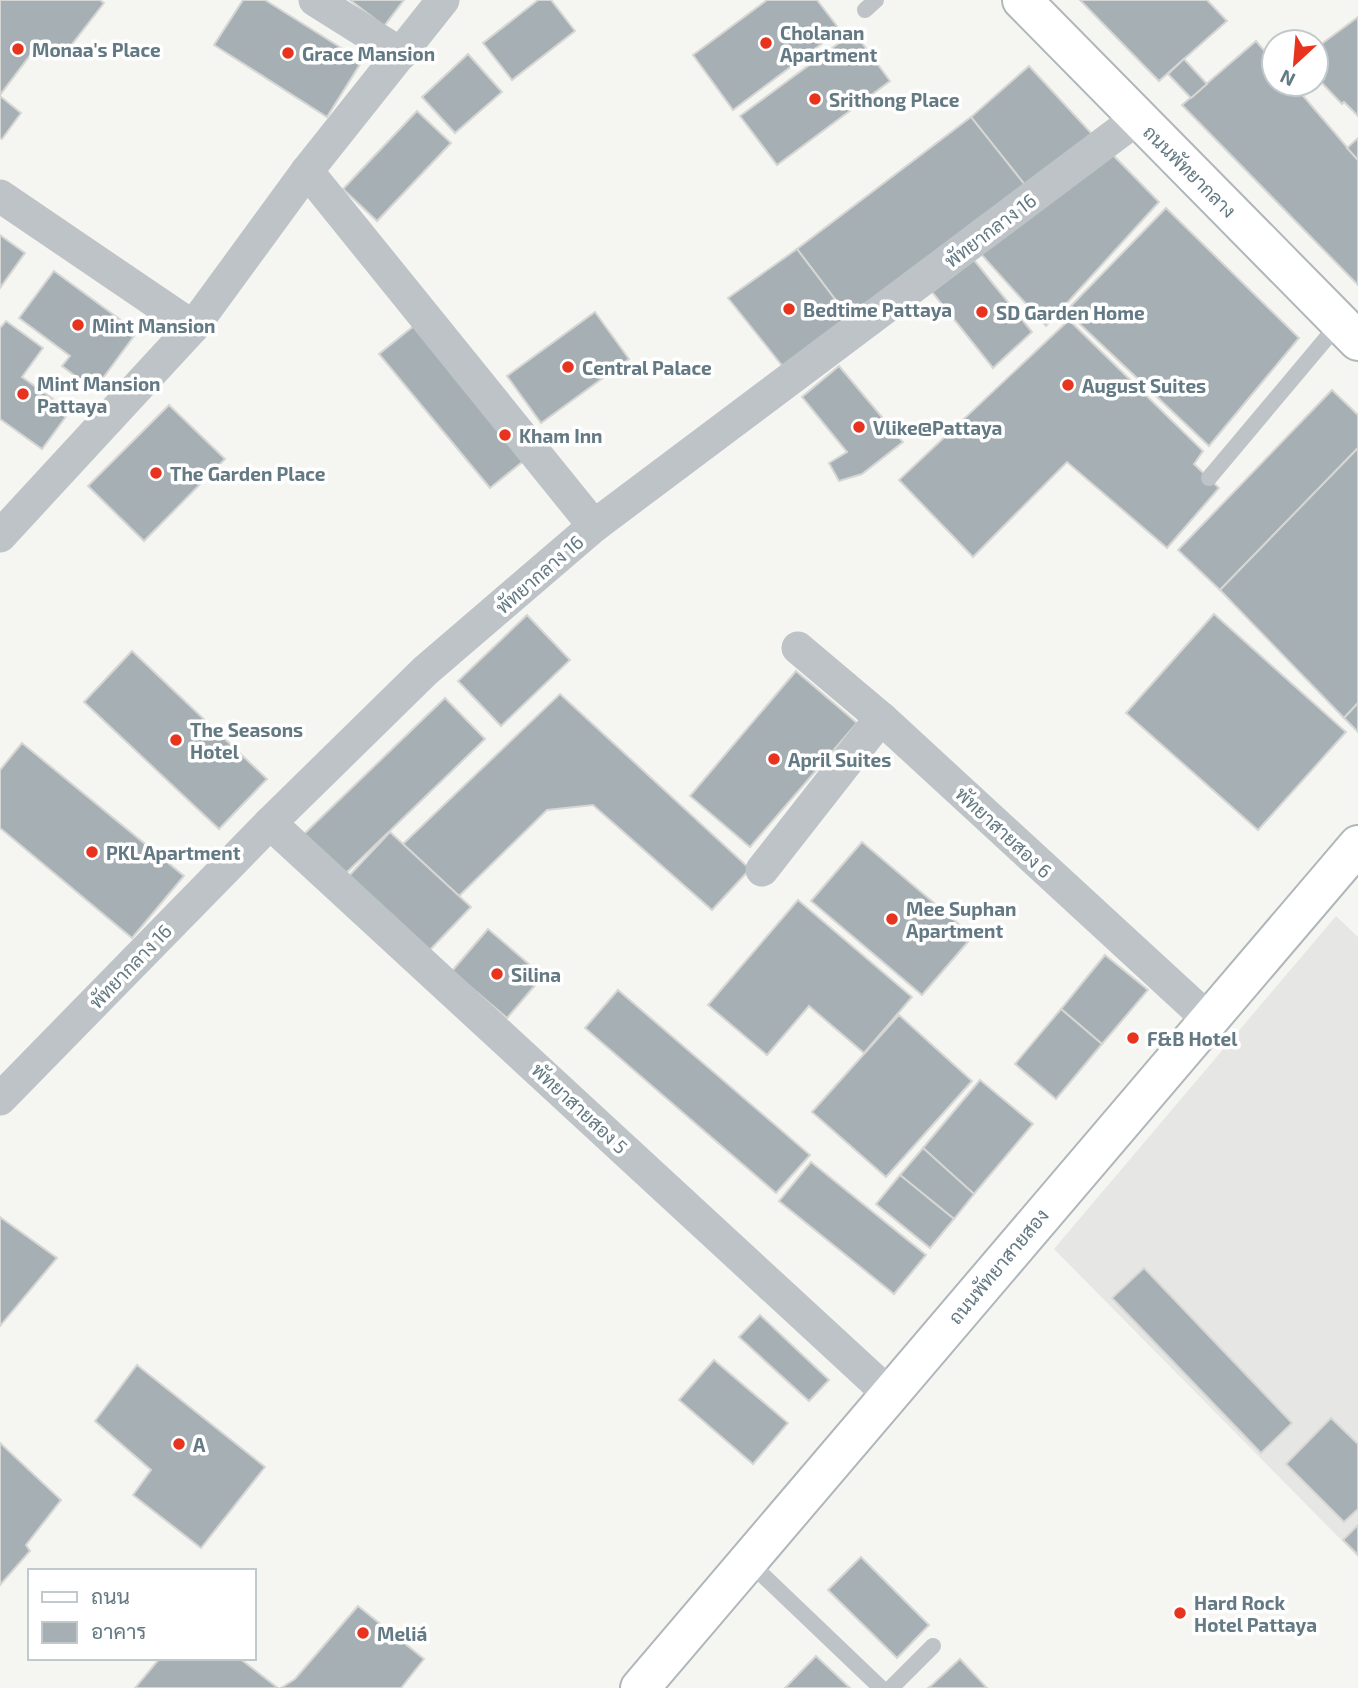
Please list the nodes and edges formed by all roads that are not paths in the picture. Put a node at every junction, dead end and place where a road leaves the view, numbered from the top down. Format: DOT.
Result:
graph roads {
  1 [pos="314,0"];
  2 [pos="443,0"];
  3 [pos="1022,0"];
  4 [pos="401,54"];
  5 [pos="1138,118"];
  6 [pos="307,171"];
  7 [pos="0,196"];
  8 [pos="1352,323"];
  9 [pos="192,327"];
  10 [pos="1209,478"];
  11 [pos="594,526"];
  12 [pos="0,536"];
  13 [pos="798,648"];
  14 [pos="881,718"];
  15 [pos="270,823"];
  16 [pos="1358,845"];
  17 [pos="762,870"];
  18 [pos="1208,1019"];
  19 [pos="0,1099"];
  20 [pos="889,1394"];
  21 [pos="748,1561"];
  22 [pos="933,1647"];
  23 [pos="640,1688"];
  24 [pos="881,1688"];
  25 [pos="891,1688"];
  1 -- 4 [label="street"];
  2 -- 4 [label="street"];
  3 -- 5 [label="main road, ถนนพัทยากลาง"];
  4 -- 6 [label="street"];
  5 -- 8 [label="main road, ถนนพัทยากลาง"];
  5 -- 11 [label="street, พัทยากลาง 16"];
  6 -- 9 [label="street"];
  6 -- 11 [label="street"];
  7 -- 9 [label="street"];
  8 -- 10 [label="lane"];
  9 -- 12 [label="street"];
  11 -- 15 [label="street, พัทยากลาง 16"];
  13 -- 14 [label="street, พัทยาสายสอง 6"];
  14 -- 17 [label="street"];
  14 -- 18 [label="street, พัทยาสายสอง 6"];
  15 -- 19 [label="street, พัทยากลาง 16"];
  15 -- 20 [label="street, พัทยาสายสอง 5"];
  16 -- 18 [label="main road, ถนนพัทยาสายสอง"];
  18 -- 20 [label="main road, ถนนพัทยาสายสอง"];
  20 -- 21 [label="main road, ถนนพัทยาสายสอง"];
  21 -- 23 [label="main road, ถนนพัทยาสายสอง"];
  21 -- 24 [label="lane"];
  22 -- 25 [label="lane"];
}
